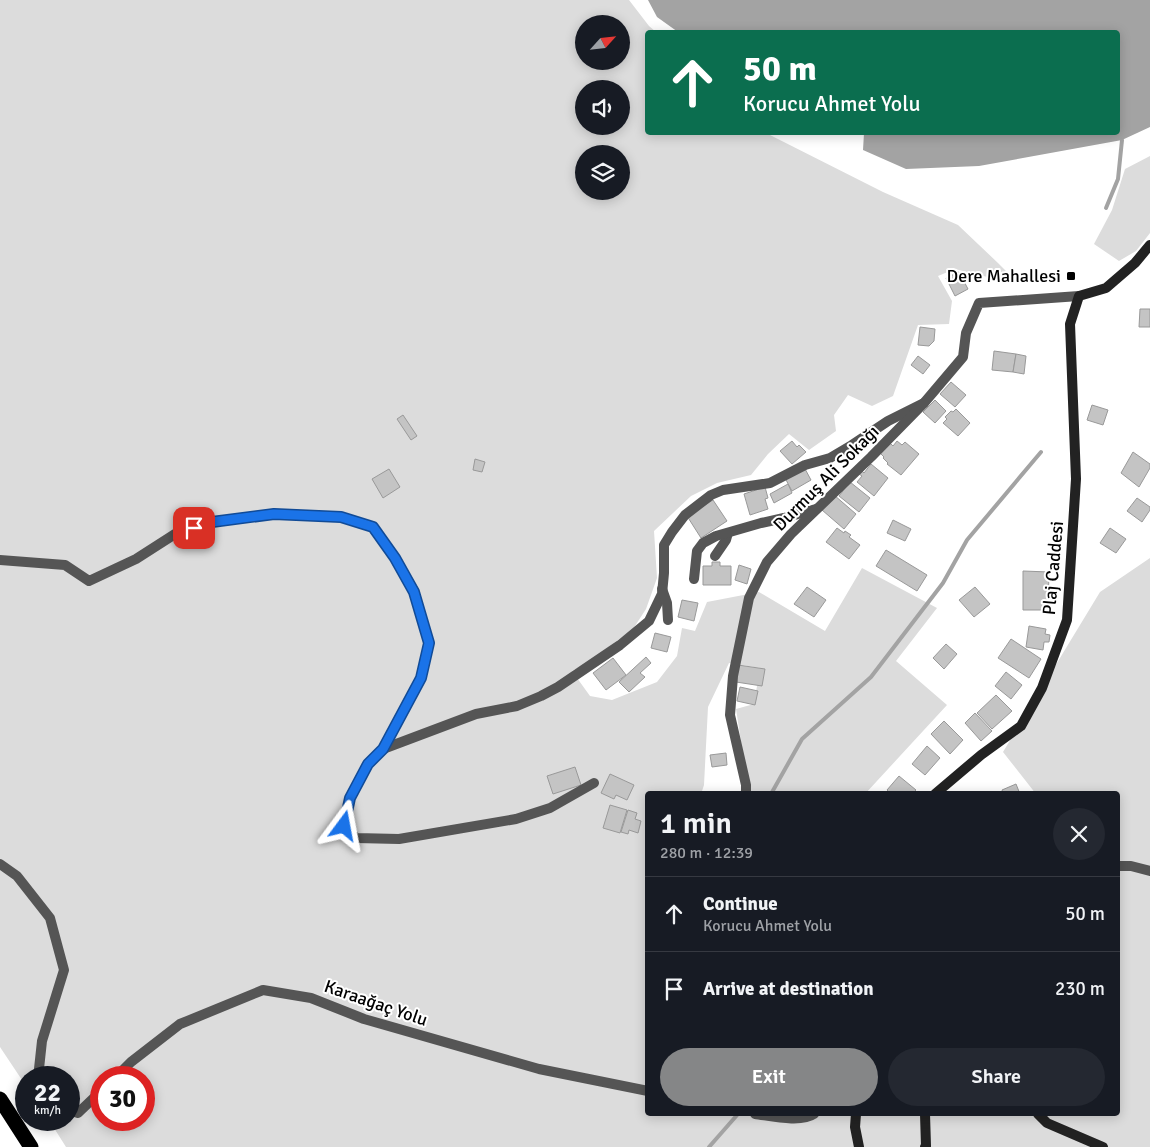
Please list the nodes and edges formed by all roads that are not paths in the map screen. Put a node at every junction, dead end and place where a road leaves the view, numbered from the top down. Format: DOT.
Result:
graph roads {
  1 [pos="1150,245"];
  2 [pos="1080,296"];
  3 [pos="924,403"];
  4 [pos="817,509"];
  5 [pos="728,532"];
  6 [pos="715,556"];
  7 [pos="0,560"];
  8 [pos="694,579"];
  9 [pos="662,589"];
  10 [pos="668,620"];
  11 [pos="383,749"];
  12 [pos="594,783"];
  13 [pos="746,791"];
  14 [pos="939,791"];
  15 [pos="0,864"];
  16 [pos="1120,866"];
  17 [pos="1150,871"];
  18 [pos="39,1066"];
  19 [pos="127,1066"];
  20 [pos="645,1090"];
  21 [pos="0,1099"];
  22 [pos="90,1102"];
  23 [pos="80,1111"];
  24 [pos="772,1116"];
  25 [pos="812,1116"];
  26 [pos="856,1116"];
  27 [pos="925,1116"];
  28 [pos="1040,1116"];
  29 [pos="30,1147"];
  30 [pos="859,1147"];
  31 [pos="925,1147"];
  32 [pos="1104,1147"];
  1 -- 2 [label="street"];
  2 -- 3 [label="street, Durmuş Ali Sokağı"];
  2 -- 14 [label="street, Plaj Caddesi"];
  3 -- 4 [label="street, Durmuş Ali Sokağı"];
  3 -- 9 [label="street"];
  4 -- 5 [label="street"];
  4 -- 13 [label="street, Durmuş Ali Sokağı"];
  5 -- 6 [label="street"];
  5 -- 8 [label="street"];
  7 -- 11 [label="street"];
  9 -- 10 [label="street"];
  9 -- 11 [label="street"];
  11 -- 12 [label="street"];
  15 -- 18 [label="street"];
  16 -- 17 [label="street"];
  19 -- 20 [label="street, Karaağaç Yolu"];
  21 -- 29 [label="highway"];
  22 -- 23 [label="street"];
  24 -- 25 [label="street"];
  26 -- 30 [label="street"];
  27 -- 31 [label="street"];
  28 -- 32 [label="street"];
}
